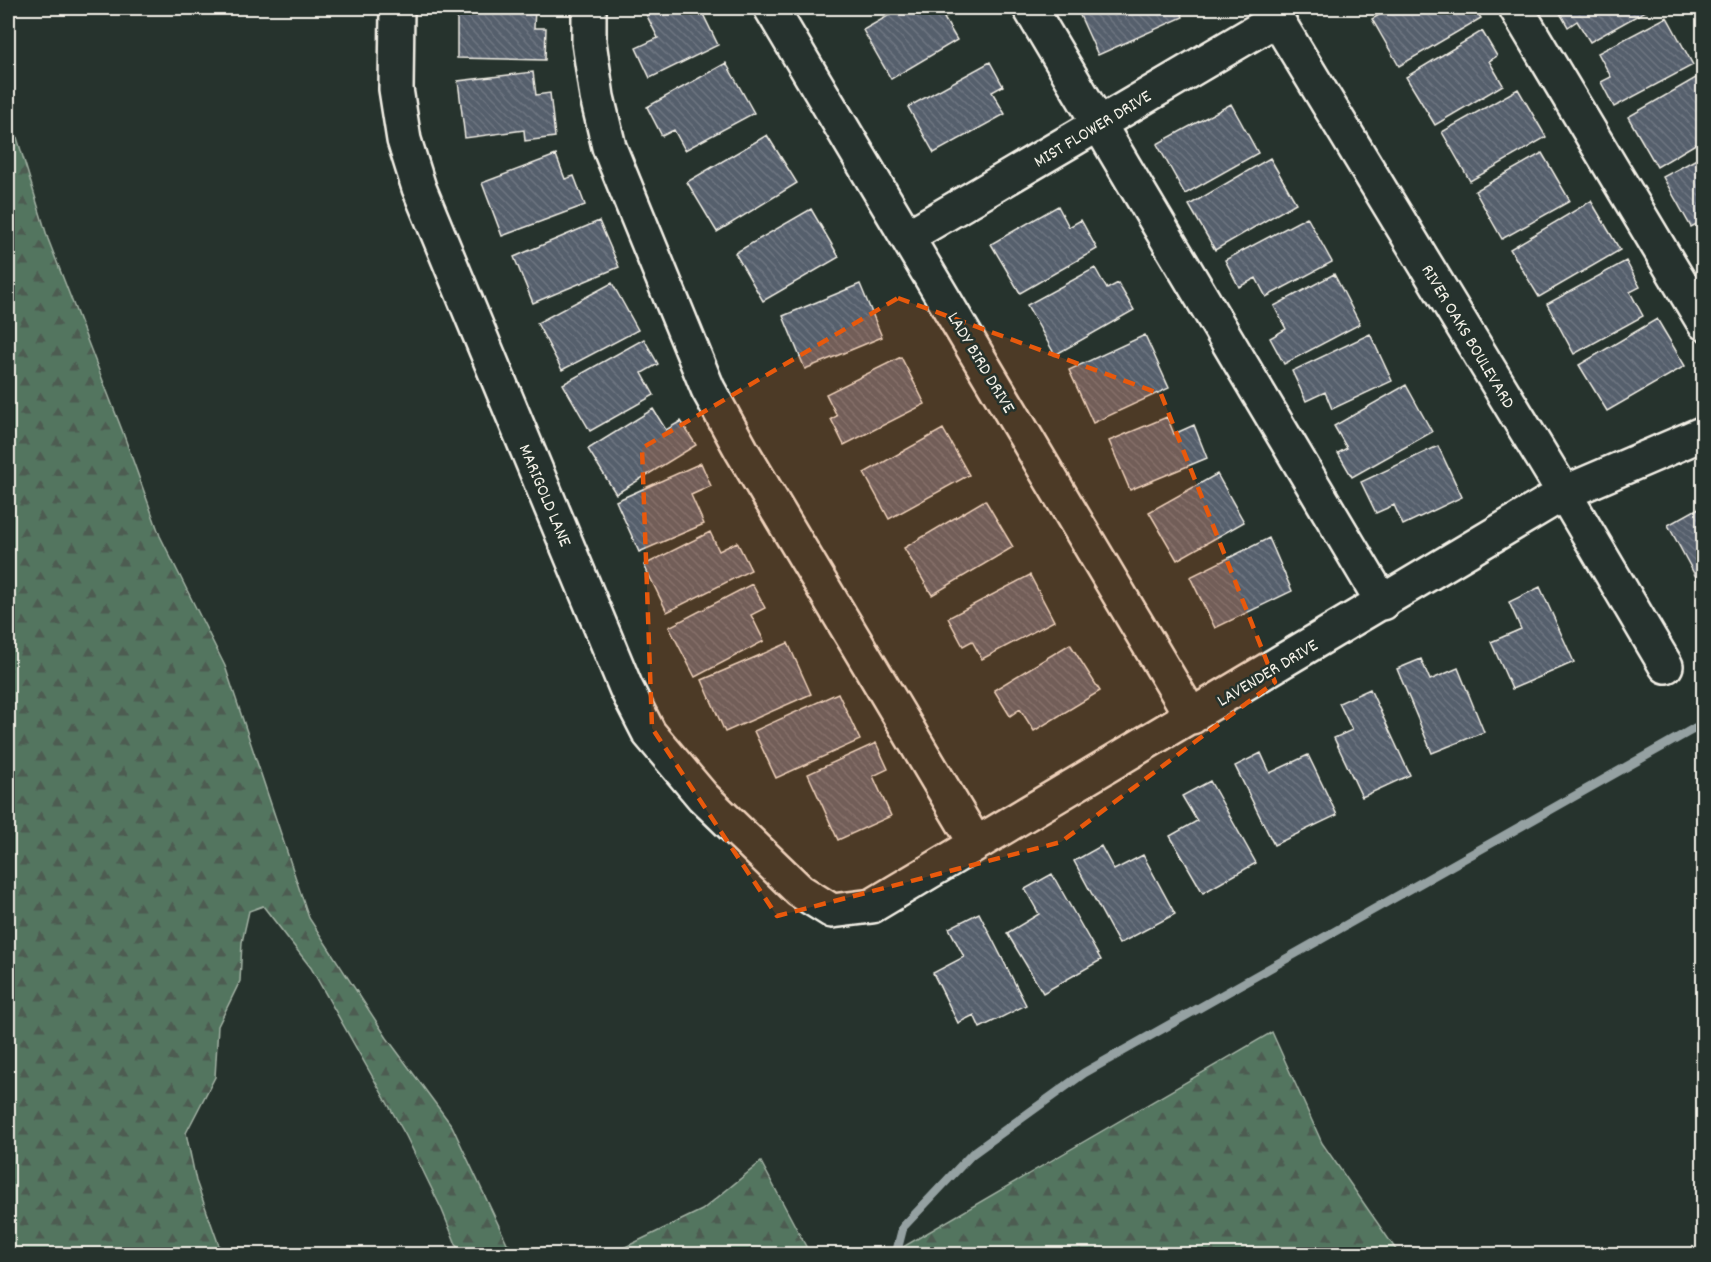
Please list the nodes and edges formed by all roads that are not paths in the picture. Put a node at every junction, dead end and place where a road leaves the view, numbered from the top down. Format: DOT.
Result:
graph roads {
  1 [pos="397,8"];
  2 [pos="589,8"];
  3 [pos="771,8"];
  4 [pos="1030,8"];
  5 [pos="1516,8"];
  6 [pos="1274,13"];
  7 [pos="1099,124"];
  8 [pos="907,237"];
  9 [pos="1704,323"];
  10 [pos="1701,440"];
  11 [pos="1564,493"];
  12 [pos="1383,603"];
  13 [pos="1666,666"];
  14 [pos="1192,717"];
  15 [pos="976,844"];
  16 [pos="832,911"];
  1 -- 16 [label="street, MARIGOLD LANE"];
  2 -- 15 [label="street"];
  3 -- 8 [label="street, LADY BIRD DRIVE"];
  4 -- 7 [label="street"];
  5 -- 9 [label="street"];
  6 -- 7 [label="street, MIST FLOWER DRIVE"];
  6 -- 11 [label="street, RIVER OAKS BOULEVARD"];
  7 -- 8 [label="street, MIST FLOWER DRIVE"];
  7 -- 12 [label="street"];
  8 -- 14 [label="street, LADY BIRD DRIVE"];
  10 -- 11 [label="street, LAVENDER DRIVE"];
  11 -- 12 [label="street, LAVENDER DRIVE"];
  11 -- 13 [label="street, RIVER OAKS BOULEVARD"];
  12 -- 14 [label="street, LAVENDER DRIVE"];
  14 -- 15 [label="street, LAVENDER DRIVE"];
  15 -- 16 [label="street, LAVENDER DRIVE"];
}
